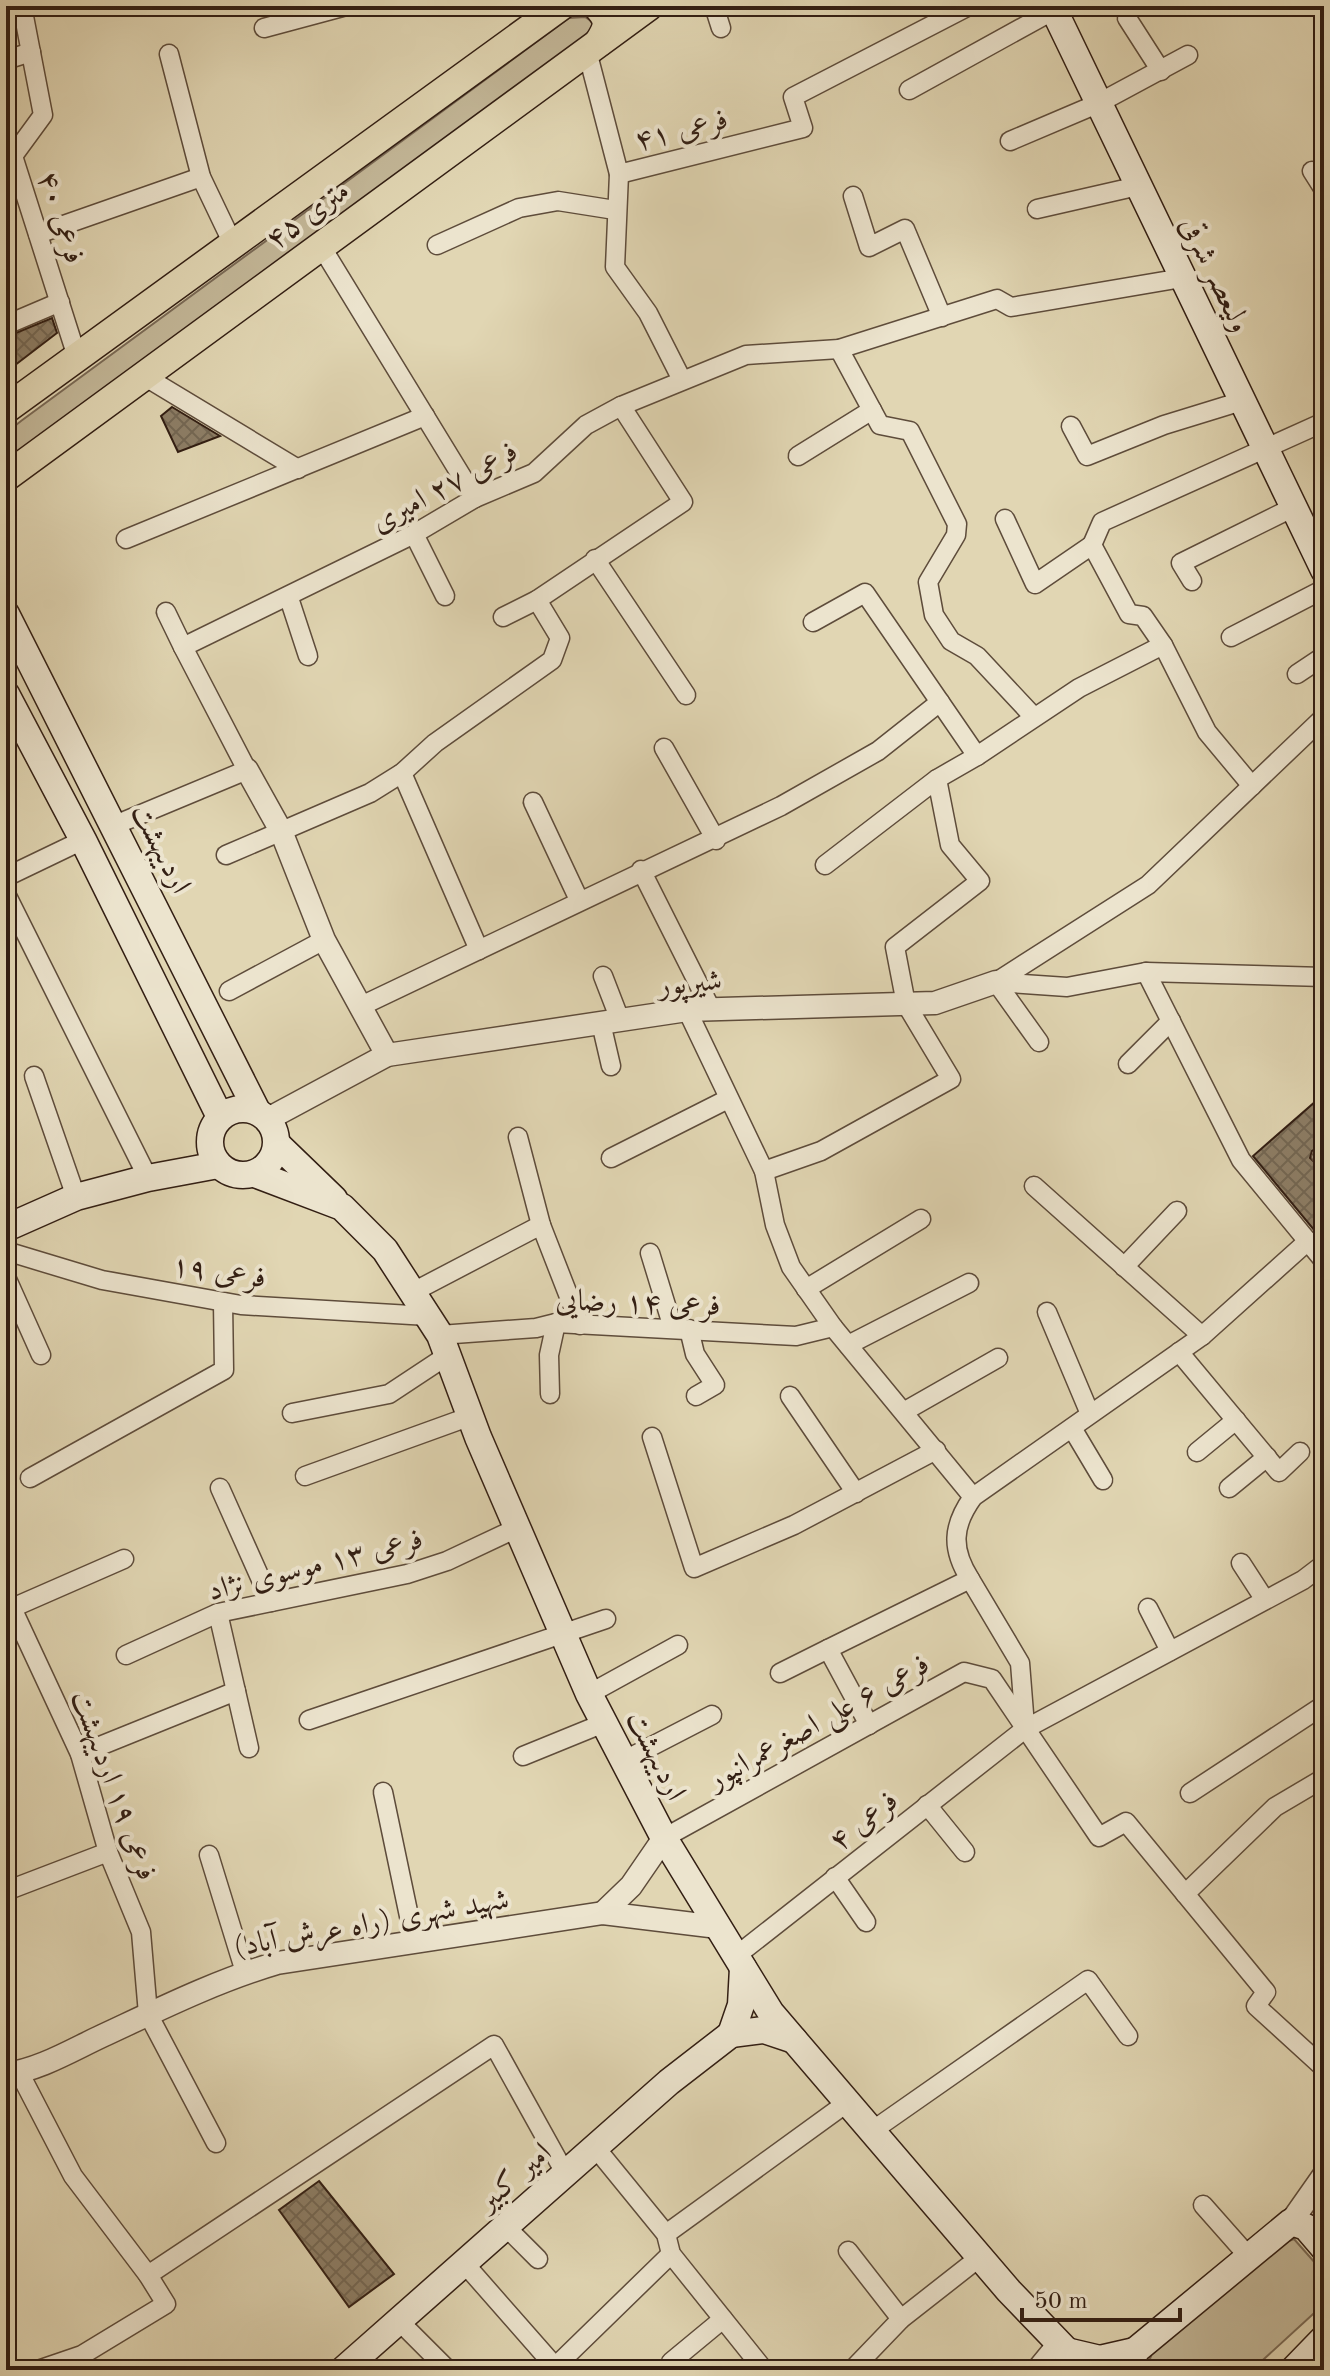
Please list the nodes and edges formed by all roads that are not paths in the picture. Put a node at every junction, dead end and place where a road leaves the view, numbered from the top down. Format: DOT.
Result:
graph roads {
  1 [pos="22,6"];
  2 [pos="346,6"];
  3 [pos="561,6"];
  4 [pos="597,6"];
  5 [pos="649,6"];
  6 [pos="714,6"];
  7 [pos="969,6"];
  8 [pos="1053,8"];
  9 [pos="1127,18"];
  10 [pos="264,28"];
  11 [pos="721,28"];
  12 [pos="593,47"];
  13 [pos="31,52"];
  14 [pos="169,54"];
  15 [pos="1188,55"];
  16 [pos="6,60"];
  17 [pos="1161,71"];
  18 [pos="909,90"];
  19 [pos="1097,104"];
  20 [pos="1010,141"];
  21 [pos="1312,171"];
  22 [pos="619,174"];
  23 [pos="201,177"];
  24 [pos="1138,186"];
  25 [pos="1324,190"];
  26 [pos="853,196"];
  27 [pos="1037,209"];
  28 [pos="615,210"];
  29 [pos="38,234"];
  30 [pos="233,244"];
  31 [pos="437,245"];
  32 [pos="321,246"];
  33 [pos="1182,278"];
  34 [pos="60,302"];
  35 [pos="942,317"];
  36 [pos="6,325"];
  37 [pos="839,349"];
  38 [pos="77,357"];
  39 [pos="144,376"];
  40 [pos="682,380"];
  41 [pos="1242,401"];
  42 [pos="621,406"];
  43 [pos="6,409"];
  44 [pos="872,410"];
  45 [pos="425,416"];
  46 [pos="1324,422"];
  47 [pos="1071,426"];
  48 [pos="1265,448"];
  49 [pos="798,456"];
  50 [pos="298,469"];
  51 [pos="6,477"];
  52 [pos="475,498"];
  53 [pos="1294,507"];
  54 [pos="1005,519"];
  55 [pos="414,534"];
  56 [pos="126,539"];
  57 [pos="1092,545"];
  58 [pos="595,559"];
  59 [pos="1322,562"];
  60 [pos="1192,581"];
  61 [pos="1324,589"];
  62 [pos="445,596"];
  63 [pos="289,598"];
  64 [pos="537,600"];
  65 [pos="166,612"];
  66 [pos="6,614"];
  67 [pos="503,617"];
  68 [pos="813,622"];
  69 [pos="1231,637"];
  70 [pos="1163,645"];
  71 [pos="183,647"];
  72 [pos="308,656"];
  73 [pos="1324,656"];
  74 [pos="1297,674"];
  75 [pos="6,694"];
  76 [pos="686,695"];
  77 [pos="940,702"];
  78 [pos="1033,716"];
  79 [pos="1324,717"];
  80 [pos="664,748"];
  81 [pos="977,756"];
  82 [pos="247,770"];
  83 [pos="402,773"];
  84 [pos="937,779"];
  85 [pos="1252,786"];
  86 [pos="533,802"];
  87 [pos="115,825"];
  88 [pos="281,831"];
  89 [pos="83,840"];
  90 [pos="716,840"];
  91 [pos="226,855"];
  92 [pos="825,865"];
  93 [pos="641,870"];
  94 [pos="6,877"];
  95 [pos="6,894"];
  96 [pos="579,900"];
  97 [pos="324,940"];
  98 [pos="479,950"];
  99 [pos="1146,972"];
  100 [pos="603,976"];
  101 [pos="1324,977"];
  102 [pos="996,982"];
  103 [pos="229,991"];
  104 [pos="906,1004"];
  105 [pos="359,1007"];
  106 [pos="711,1009"];
  107 [pos="687,1010"];
  108 [pos="611,1021"];
  109 [pos="1171,1021"];
  110 [pos="1039,1042"];
  111 [pos="387,1055"];
  112 [pos="1128,1064"];
  113 [pos="611,1066"];
  114 [pos="34,1076"];
  115 [pos="728,1099"];
  116 [pos="220,1117"];
  117 [pos="267,1125"];
  118 [pos="518,1137"];
  119 [pos="1324,1151"];
  120 [pos="611,1158"];
  121 [pos="1324,1164"];
  122 [pos="218,1165"];
  123 [pos="764,1171"];
  124 [pos="255,1174"];
  125 [pos="148,1178"];
  126 [pos="1034,1186"];
  127 [pos="76,1197"];
  128 [pos="342,1207"];
  129 [pos="1177,1211"];
  130 [pos="921,1219"];
  131 [pos="541,1225"];
  132 [pos="6,1228"];
  133 [pos="1308,1241"];
  134 [pos="6,1251"];
  135 [pos="650,1253"];
  136 [pos="1324,1261"];
  137 [pos="1124,1267"];
  138 [pos="6,1277"];
  139 [pos="969,1283"];
  140 [pos="806,1289"];
  141 [pos="413,1292"];
  142 [pos="223,1302"];
  143 [pos="1047,1312"];
  144 [pos="556,1323"];
  145 [pos="580,1325"];
  146 [pos="833,1327"];
  147 [pos="681,1329"];
  148 [pos="439,1335"];
  149 [pos="1202,1336"];
  150 [pos="848,1345"];
  151 [pos="1179,1352"];
  152 [pos="41,1355"];
  153 [pos="998,1358"];
  154 [pos="550,1394"];
  155 [pos="696,1396"];
  156 [pos="790,1396"];
  157 [pos="905,1411"];
  158 [pos="292,1413"];
  159 [pos="1090,1414"];
  160 [pos="471,1416"];
  161 [pos="1236,1420"];
  162 [pos="1072,1428"];
  163 [pos="652,1437"];
  164 [pos="936,1450"];
  165 [pos="1197,1452"];
  166 [pos="1300,1452"];
  167 [pos="1267,1457"];
  168 [pos="305,1476"];
  169 [pos="30,1478"];
  170 [pos="1103,1480"];
  171 [pos="220,1488"];
  172 [pos="1229,1488"];
  173 [pos="856,1493"];
  174 [pos="973,1497"];
  175 [pos="517,1528"];
  176 [pos="124,1559"];
  177 [pos="1241,1563"];
  178 [pos="1324,1564"];
  179 [pos="970,1579"];
  180 [pos="1265,1600"];
  181 [pos="271,1602"];
  182 [pos="1148,1608"];
  183 [pos="218,1613"];
  184 [pos="606,1619"];
  185 [pos="562,1634"];
  186 [pos="678,1645"];
  187 [pos="828,1649"];
  188 [pos="1170,1651"];
  189 [pos="126,1655"];
  190 [pos="780,1673"];
  191 [pos="236,1691"];
  192 [pos="589,1694"];
  193 [pos="1324,1705"];
  194 [pos="712,1715"];
  195 [pos="309,1720"];
  196 [pos="604,1723"];
  197 [pos="869,1725"];
  198 [pos="1025,1729"];
  199 [pos="249,1748"];
  200 [pos="80,1754"];
  201 [pos="523,1756"];
  202 [pos="623,1761"];
  203 [pos="1324,1778"];
  204 [pos="383,1792"];
  205 [pos="1190,1793"];
  206 [pos="927,1805"];
  207 [pos="664,1838"];
  208 [pos="108,1852"];
  209 [pos="965,1852"];
  210 [pos="209,1855"];
  211 [pos="835,1877"];
  212 [pos="6,1891"];
  213 [pos="1185,1894"];
  214 [pos="603,1913"];
  215 [pos="866,1922"];
  216 [pos="718,1927"];
  217 [pos="414,1940"];
  218 [pos="740,1962"];
  219 [pos="245,1972"];
  220 [pos="148,2014"];
  221 [pos="731,2034"];
  222 [pos="1128,2036"];
  223 [pos="796,2041"];
  224 [pos="1324,2068"];
  225 [pos="13,2073"];
  226 [pos="848,2102"];
  227 [pos="872,2131"];
  228 [pos="216,2143"];
  229 [pos="595,2147"];
  230 [pos="565,2173"];
  231 [pos="1324,2175"];
  232 [pos="1203,2205"];
  233 [pos="1291,2222"];
  234 [pos="505,2226"];
  235 [pos="666,2234"];
  236 [pos="1322,2242"];
  237 [pos="848,2251"];
  238 [pos="671,2254"];
  239 [pos="980,2257"];
  240 [pos="1249,2257"];
  241 [pos="538,2259"];
  242 [pos="464,2263"];
  243 [pos="148,2275"];
  244 [pos="723,2319"];
  245 [pos="901,2319"];
  246 [pos="399,2321"];
  247 [pos="1324,2338"];
  248 [pos="1062,2346"];
  249 [pos="1133,2360"];
  250 [pos="671,2362"];
  251 [pos="6,2364"];
  252 [pos="556,2369"];
  253 [pos="8,2370"];
  254 [pos="38,2370"];
  255 [pos="343,2370"];
  256 [pos="448,2370"];
  257 [pos="764,2370"];
  258 [pos="852,2370"];
  259 [pos="1035,2370"];
  260 [pos="1085,2370"];
  261 [pos="1293,2370"];
  1 -- 13 [label="street, فرعی ۴۰"];
  2 -- 10 [label="street"];
  3 -- 30 [label="main road, ۴۵ متری"];
  4 -- 12 [label="main road"];
  5 -- 12 [label="main road, ۴۵ متری"];
  6 -- 11 [label="street"];
  7 -- 22 [label="street, فرعی ۴۱"];
  8 -- 18 [label="street"];
  8 -- 19 [label="main road, ولیعصر شرقی"];
  9 -- 17 [label="street"];
  12 -- 22 [label="street, فرعی ۴۱"];
  12 -- 32 [label="main road, ۴۵ متری"];
  13 -- 16 [label="street"];
  13 -- 29 [label="street, فرعی ۴۰"];
  14 -- 23 [label="street"];
  15 -- 17 [label="street"];
  17 -- 19 [label="street"];
  19 -- 20 [label="street"];
  19 -- 24 [label="main road, ولیعصر شرقی"];
  21 -- 25 [label="street"];
  22 -- 28 [label="street"];
  23 -- 29 [label="street"];
  23 -- 30 [label="street"];
  24 -- 27 [label="street"];
  24 -- 33 [label="main road, ولیعصر شرقی"];
  26 -- 35 [label="street"];
  28 -- 31 [label="street"];
  28 -- 40 [label="street"];
  29 -- 34 [label="street, فرعی ۴۰"];
  30 -- 38 [label="main road, ۴۵ متری"];
  32 -- 39 [label="main road, ۴۵ متری"];
  32 -- 45 [label="street"];
  33 -- 35 [label="street, فرعی ۲۷ امیری"];
  33 -- 41 [label="main road, ولیعصر شرقی"];
  34 -- 36 [label="street"];
  34 -- 38 [label="street, فرعی ۴۰"];
  35 -- 37 [label="street, فرعی ۲۷ امیری"];
  37 -- 40 [label="street, فرعی ۲۷ امیری"];
  37 -- 44 [label="street"];
  38 -- 43 [label="main road, ۴۵ متری"];
  39 -- 50 [label="street"];
  39 -- 51 [label="main road, ۴۵ متری"];
  40 -- 42 [label="street, فرعی ۲۷ امیری"];
  41 -- 47 [label="street"];
  41 -- 48 [label="main road, ولیعصر شرقی"];
  42 -- 52 [label="street, فرعی ۲۷ امیری"];
  42 -- 58 [label="street"];
  44 -- 49 [label="street"];
  44 -- 78 [label="street"];
  45 -- 50 [label="street"];
  45 -- 52 [label="street"];
  46 -- 48 [label="street"];
  48 -- 53 [label="main road, ولیعصر شرقی"];
  48 -- 57 [label="street"];
  50 -- 56 [label="street"];
  52 -- 55 [label="street, فرعی ۲۷ امیری"];
  53 -- 59 [label="main road, ولیعصر شرقی"];
  53 -- 60 [label="street"];
  54 -- 57 [label="street"];
  55 -- 62 [label="street"];
  55 -- 63 [label="street, فرعی ۲۷ امیری"];
  57 -- 70 [label="street"];
  58 -- 64 [label="street"];
  58 -- 76 [label="street"];
  61 -- 69 [label="street"];
  63 -- 71 [label="street, فرعی ۲۷ امیری"];
  63 -- 72 [label="street"];
  64 -- 67 [label="street"];
  64 -- 83 [label="street"];
  65 -- 71 [label="street"];
  66 -- 87 [label="main road, اردیبهشت"];
  68 -- 77 [label="street"];
  70 -- 78 [label="street"];
  70 -- 85 [label="street"];
  71 -- 82 [label="street"];
  73 -- 74 [label="street"];
  75 -- 89 [label="main road"];
  77 -- 81 [label="street"];
  77 -- 90 [label="street"];
  78 -- 81 [label="street"];
  79 -- 85 [label="street"];
  80 -- 90 [label="street"];
  81 -- 84 [label="street"];
  82 -- 87 [label="street"];
  82 -- 88 [label="street"];
  83 -- 88 [label="street"];
  83 -- 98 [label="street"];
  84 -- 92 [label="street"];
  84 -- 104 [label="street"];
  85 -- 102 [label="street"];
  86 -- 96 [label="street"];
  87 -- 117 [label="main road, اردیبهشت"];
  88 -- 91 [label="street"];
  88 -- 97 [label="street"];
  89 -- 94 [label="street"];
  89 -- 116 [label="main road"];
  90 -- 93 [label="street"];
  93 -- 96 [label="street"];
  93 -- 106 [label="street"];
  95 -- 125 [label="street"];
  96 -- 98 [label="street"];
  97 -- 103 [label="street"];
  97 -- 105 [label="street"];
  98 -- 105 [label="street"];
  99 -- 101 [label="street"];
  99 -- 102 [label="street"];
  99 -- 109 [label="street"];
  100 -- 108 [label="street"];
  102 -- 104 [label="street, شیرپور"];
  102 -- 110 [label="street"];
  104 -- 106 [label="street, شیرپور"];
  104 -- 123 [label="street"];
  105 -- 111 [label="street"];
  106 -- 107 [label="street, شیرپور"];
  107 -- 108 [label="street, شیرپور"];
  107 -- 115 [label="street"];
  108 -- 111 [label="street, شیرپور"];
  108 -- 113 [label="street"];
  109 -- 112 [label="street"];
  109 -- 133 [label="street"];
  111 -- 117 [label="street, شیرپور"];
  114 -- 127 [label="street"];
  115 -- 120 [label="street"];
  115 -- 123 [label="street"];
  116 -- 117 [label="main road"];
  116 -- 122 [label="main road"];
  117 -- 124 [label="main road"];
  117 -- 128 [label="main road, اردیبهشت"];
  118 -- 131 [label="street"];
  119 -- 121 [label="lane"];
  122 -- 124 [label="main road, اردیبهشت"];
  122 -- 125 [label="main road, اردیبهشت"];
  123 -- 140 [label="street"];
  124 -- 128 [label="main road, اردیبهشت"];
  125 -- 127 [label="main road, اردیبهشت"];
  126 -- 137 [label="street"];
  127 -- 132 [label="main road, اردیبهشت"];
  128 -- 141 [label="main road, اردیبهشت"];
  129 -- 137 [label="street"];
  130 -- 140 [label="street"];
  131 -- 141 [label="street"];
  131 -- 145 [label="street"];
  133 -- 136 [label="street"];
  133 -- 149 [label="street"];
  134 -- 142 [label="street, فرعی ۱۹"];
  135 -- 147 [label="street"];
  137 -- 149 [label="street"];
  138 -- 152 [label="street"];
  139 -- 150 [label="street"];
  140 -- 146 [label="street"];
  141 -- 148 [label="main road, اردیبهشت"];
  142 -- 148 [label="street, فرعی ۱۹"];
  142 -- 169 [label="street"];
  143 -- 159 [label="street"];
  144 -- 145 [label="street, فرعی ۱۴ رضایی"];
  144 -- 148 [label="street, فرعی ۱۴ رضایی"];
  144 -- 154 [label="street"];
  145 -- 147 [label="street, فرعی ۱۴ رضایی"];
  146 -- 147 [label="street, فرعی ۱۴ رضایی"];
  146 -- 150 [label="street"];
  147 -- 155 [label="street"];
  148 -- 158 [label="street"];
  148 -- 160 [label="main road, اردیبهشت"];
  149 -- 151 [label="street"];
  150 -- 157 [label="street"];
  151 -- 159 [label="street"];
  151 -- 161 [label="street"];
  153 -- 157 [label="street"];
  156 -- 173 [label="street"];
  157 -- 164 [label="street"];
  159 -- 162 [label="street"];
  160 -- 168 [label="street"];
  160 -- 175 [label="main road, اردیبهشت"];
  161 -- 165 [label="street"];
  161 -- 167 [label="street"];
  162 -- 170 [label="street"];
  162 -- 174 [label="street"];
  163 -- 173 [label="street"];
  164 -- 173 [label="street"];
  164 -- 174 [label="street"];
  166 -- 167 [label="street"];
  167 -- 172 [label="street"];
  171 -- 181 [label="street"];
  174 -- 179 [label="street"];
  175 -- 181 [label="street, فرعی ۱‍۳ موسوی نژاد"];
  175 -- 185 [label="main road, اردیبهشت"];
  176 -- 200 [label="street, فرعی ۱۹ اردیبهشت"];
  177 -- 180 [label="street"];
  178 -- 180 [label="street, فرعی ۴"];
  179 -- 187 [label="street"];
  179 -- 198 [label="street"];
  180 -- 188 [label="street, فرعی ۴"];
  181 -- 183 [label="street, فرعی ۱‍۳ موسوی نژاد"];
  182 -- 188 [label="street"];
  183 -- 189 [label="street, فرعی ۱‍۳ موسوی نژاد"];
  183 -- 191 [label="street"];
  184 -- 185 [label="street"];
  185 -- 192 [label="main road, اردیبهشت"];
  185 -- 195 [label="street"];
  186 -- 192 [label="street"];
  187 -- 190 [label="street"];
  187 -- 197 [label="street"];
  188 -- 198 [label="street, فرعی ۴"];
  191 -- 199 [label="street"];
  191 -- 200 [label="street"];
  192 -- 196 [label="main road, اردیبهشت"];
  193 -- 205 [label="street"];
  194 -- 202 [label="street"];
  196 -- 201 [label="street"];
  196 -- 202 [label="main road, اردیبهشت"];
  197 -- 198 [label="street, فرعی ۶ علی اصغرعمرانپور"];
  197 -- 207 [label="street, فرعی ۶ علی اصغرعمرانپور"];
  198 -- 206 [label="street, فرعی ۴"];
  198 -- 213 [label="street, فرعی ۶ علی اصغرعمرانپور"];
  200 -- 208 [label="street, فرعی ۱۹ اردیبهشت"];
  202 -- 207 [label="main road, اردیبهشت"];
  203 -- 213 [label="street"];
  204 -- 217 [label="street"];
  206 -- 209 [label="street"];
  206 -- 211 [label="street, فرعی ۴"];
  207 -- 214 [label="street"];
  207 -- 216 [label="main road, اردیبهشت"];
  208 -- 212 [label="street"];
  208 -- 220 [label="street, فرعی ۱۹ اردیبهشت"];
  210 -- 219 [label="street"];
  211 -- 215 [label="street"];
  211 -- 218 [label="street, فرعی ۴"];
  213 -- 224 [label="street"];
  214 -- 216 [label="street, شهید شهری (راه عرش آباد)"];
  214 -- 217 [label="street, شهید شهری (راه عرش آباد)"];
  216 -- 218 [label="main road, اردیبهشت"];
  217 -- 219 [label="street, شهید شهری (راه عرش آباد)"];
  218 -- 221 [label="main road"];
  218 -- 223 [label="main road, اردیبهشت"];
  219 -- 220 [label="street, شهید شهری (راه عرش آباد)"];
  220 -- 225 [label="street, شهید شهری (راه عرش آباد)"];
  220 -- 228 [label="street"];
  221 -- 223 [label="main road"];
  221 -- 229 [label="main road, امیر کبیر"];
  222 -- 227 [label="street"];
  223 -- 226 [label="main road, اردیبهشت"];
  225 -- 243 [label="street"];
  226 -- 227 [label="main road, اردیبهشت"];
  226 -- 235 [label="street"];
  227 -- 239 [label="main road, اردیبهشت"];
  229 -- 230 [label="main road, امیر کبیر"];
  229 -- 235 [label="street"];
  230 -- 234 [label="main road, امیر کبیر"];
  230 -- 243 [label="street"];
  231 -- 233 [label="street"];
  232 -- 240 [label="street"];
  233 -- 236 [label="main road"];
  233 -- 240 [label="main road"];
  234 -- 241 [label="street"];
  234 -- 242 [label="main road, امیر کبیر"];
  235 -- 238 [label="street"];
  237 -- 245 [label="street"];
  238 -- 244 [label="street"];
  238 -- 252 [label="street"];
  239 -- 245 [label="street"];
  239 -- 248 [label="main road, اردیبهشت"];
  240 -- 249 [label="main road"];
  242 -- 246 [label="main road, امیر کبیر"];
  242 -- 252 [label="street"];
  243 -- 254 [label="street"];
  244 -- 250 [label="street"];
  244 -- 257 [label="street"];
  245 -- 258 [label="street"];
  246 -- 255 [label="main road, امیر کبیر"];
  246 -- 256 [label="street"];
  247 -- 261 [label="main road"];
  248 -- 249 [label="main road"];
  248 -- 259 [label="street"];
  248 -- 260 [label="main road, اردیبهشت"];
  251 -- 253 [label="street"];
}
